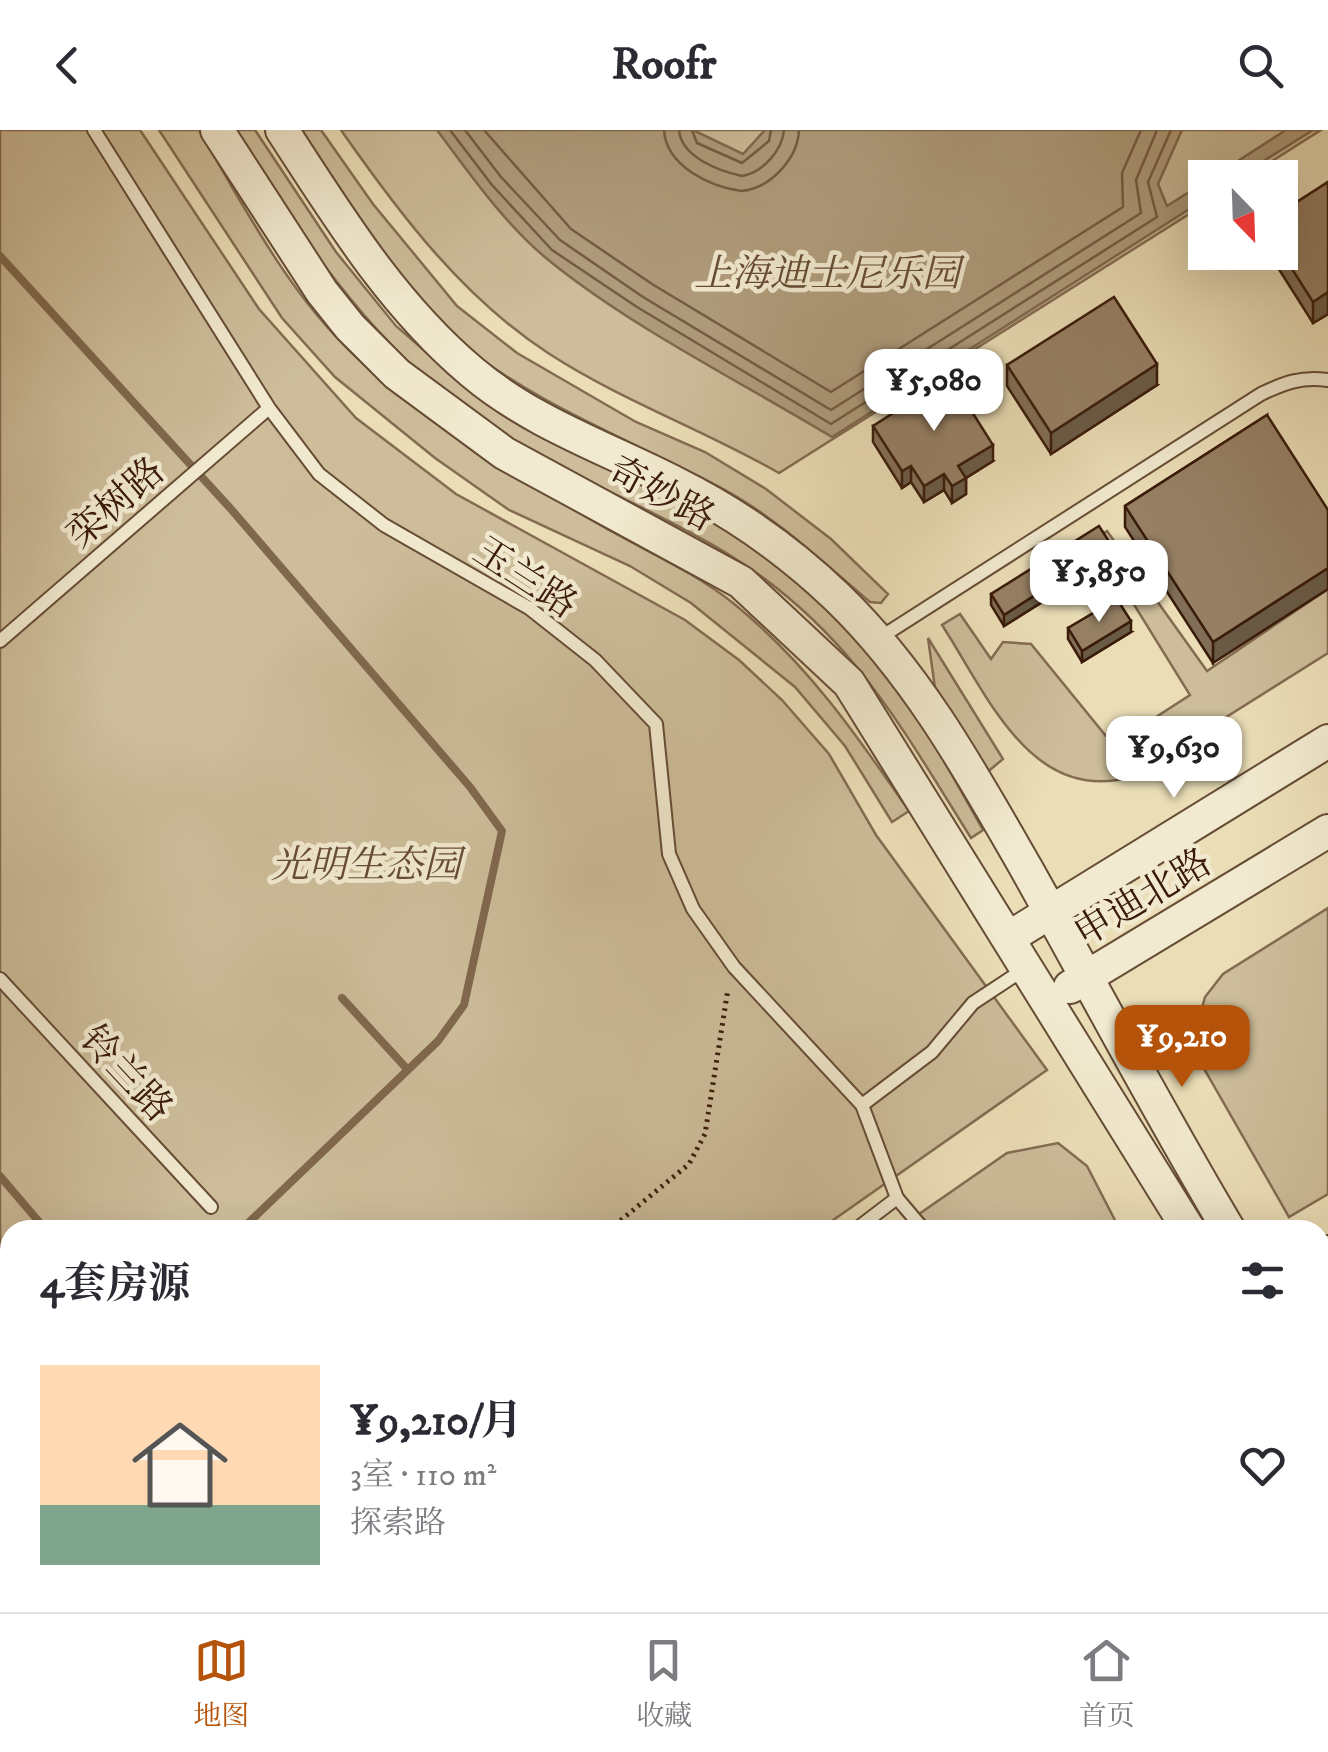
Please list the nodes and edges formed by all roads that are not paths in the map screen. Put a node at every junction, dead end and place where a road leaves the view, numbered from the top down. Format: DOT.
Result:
graph roads {
  1 [pos="94,130"];
  2 [pos="217,130"];
  3 [pos="282,130"];
  4 [pos="1328,380"];
  5 [pos="269,408"];
  6 [pos="878,639"];
  7 [pos="0,642"];
  8 [pos="1328,740"];
  9 [pos="1328,831"];
  10 [pos="1052,914"];
  11 [pos="1010,937"];
  12 [pos="1028,967"];
  13 [pos="1087,978"];
  14 [pos="0,979"];
  15 [pos="1049,1000"];
  16 [pos="862,1105"];
  17 [pos="897,1198"];
  18 [pos="211,1207"];
  19 [pos="868,1220"];
  20 [pos="916,1220"];
  21 [pos="1183,1220"];
  22 [pos="1223,1220"];
  1 -- 5 [label="lane, 玉兰路"];
  2 -- 11 [label="street, 奇妙路"];
  3 -- 6 [label="street, 奇妙路"];
  4 -- 6 [label="lane"];
  5 -- 7 [label="lane, 栾树路"];
  5 -- 16 [label="lane, 玉兰路"];
  6 -- 10 [label="street, 奇妙路"];
  8 -- 10 [label="street, 申迪北路"];
  9 -- 13 [label="street, 申迪北路"];
  10 -- 11 [label="street, 申迪北路"];
  10 -- 13 [label="street, 奇妙路"];
  11 -- 12 [label="street, 奇妙路"];
  12 -- 15 [label="street, 奇妙路"];
  12 -- 16 [label="lane"];
  13 -- 15 [label="street, 申迪北路"];
  13 -- 22 [label="street, 奇妙路"];
  14 -- 18 [label="lane, 铃兰路"];
  15 -- 21 [label="street, 奇妙路"];
  16 -- 17 [label="lane"];
  17 -- 19 [label="lane"];
  17 -- 20 [label="lane"];
}
